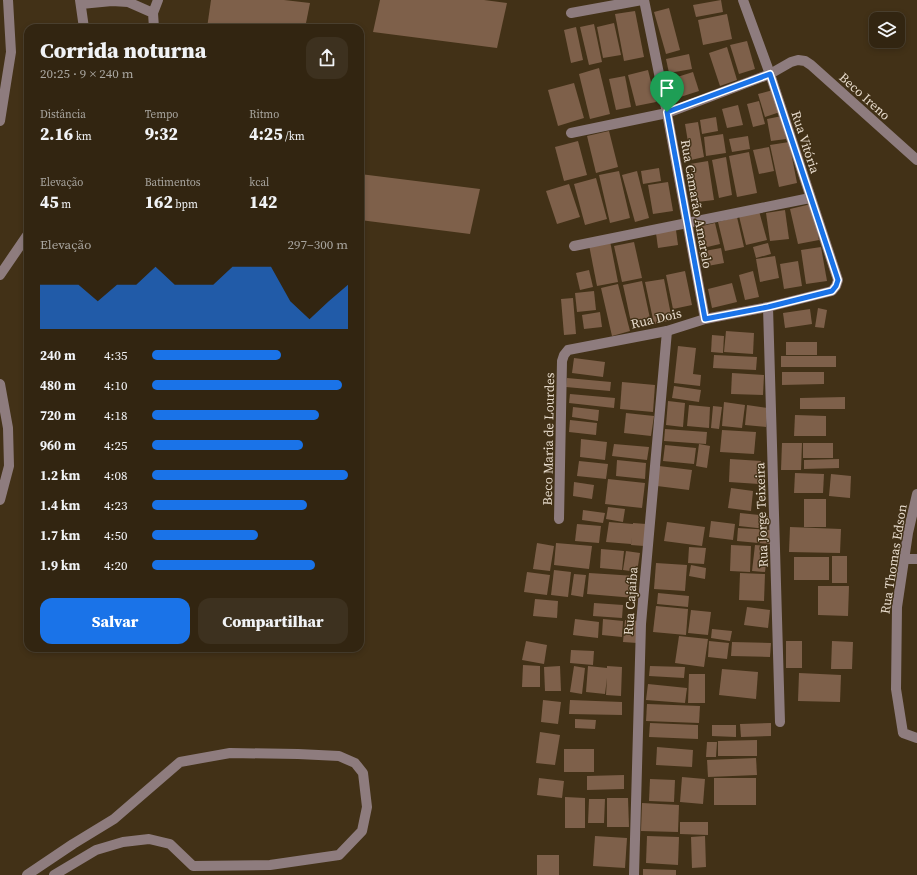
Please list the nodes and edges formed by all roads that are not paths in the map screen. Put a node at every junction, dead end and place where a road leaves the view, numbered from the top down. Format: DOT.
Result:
graph roads {
  1 [pos="8,0"];
  2 [pos="158,0"];
  3 [pos="643,0"];
  4 [pos="743,0"];
  5 [pos="81,2"];
  6 [pos="153,13"];
  7 [pos="571,13"];
  8 [pos="84,24"];
  9 [pos="154,24"];
  10 [pos="770,74"];
  11 [pos="667,112"];
  12 [pos="0,121"];
  13 [pos="571,132"];
  14 [pos="917,160"];
  15 [pos="810,198"];
  16 [pos="687,223"];
  17 [pos="24,240"];
  18 [pos="574,246"];
  19 [pos="0,275"];
  20 [pos="832,291"];
  21 [pos="768,307"];
  22 [pos="705,319"];
  23 [pos="667,330"];
  24 [pos="562,361"];
  25 [pos="0,384"];
  26 [pos="917,494"];
  27 [pos="0,500"];
  28 [pos="559,519"];
  29 [pos="904,559"];
  30 [pos="917,559"];
  31 [pos="780,722"];
  32 [pos="917,738"];
  33 [pos="27,875"];
  34 [pos="54,875"];
  35 [pos="634,875"];
  1 -- 12 [label="street"];
  2 -- 6 [label="street"];
  3 -- 7 [label="street"];
  3 -- 11 [label="street, Rua Camarão Amarelo"];
  4 -- 10 [label="street, Rua Vitória"];
  5 -- 6 [label="street"];
  5 -- 8 [label="street"];
  6 -- 9 [label="street"];
  10 -- 11 [label="street"];
  10 -- 14 [label="street, Beco Ireno"];
  10 -- 15 [label="street, Rua Vitória"];
  11 -- 13 [label="street"];
  11 -- 16 [label="street, Rua Camarão Amarelo"];
  15 -- 16 [label="street"];
  15 -- 20 [label="street, Rua Vitória"];
  16 -- 18 [label="street"];
  16 -- 22 [label="street, Rua Camarão Amarelo"];
  17 -- 19 [label="street"];
  20 -- 21 [label="street, Rua Dois"];
  21 -- 22 [label="street, Rua Dois"];
  21 -- 31 [label="street, Rua Jorge Teixeira"];
  22 -- 23 [label="street, Rua Dois"];
  23 -- 24 [label="street, Rua Dois"];
  23 -- 35 [label="street, Rua Cajaíba"];
  24 -- 28 [label="street, Beco Maria de Lourdes"];
  25 -- 27 [label="street"];
  26 -- 29 [label="street, Rua Thomas Edson"];
  29 -- 30 [label="street"];
  29 -- 32 [label="street, Rua Thomas Edson"];
  33 -- 34 [label="street"];
}
